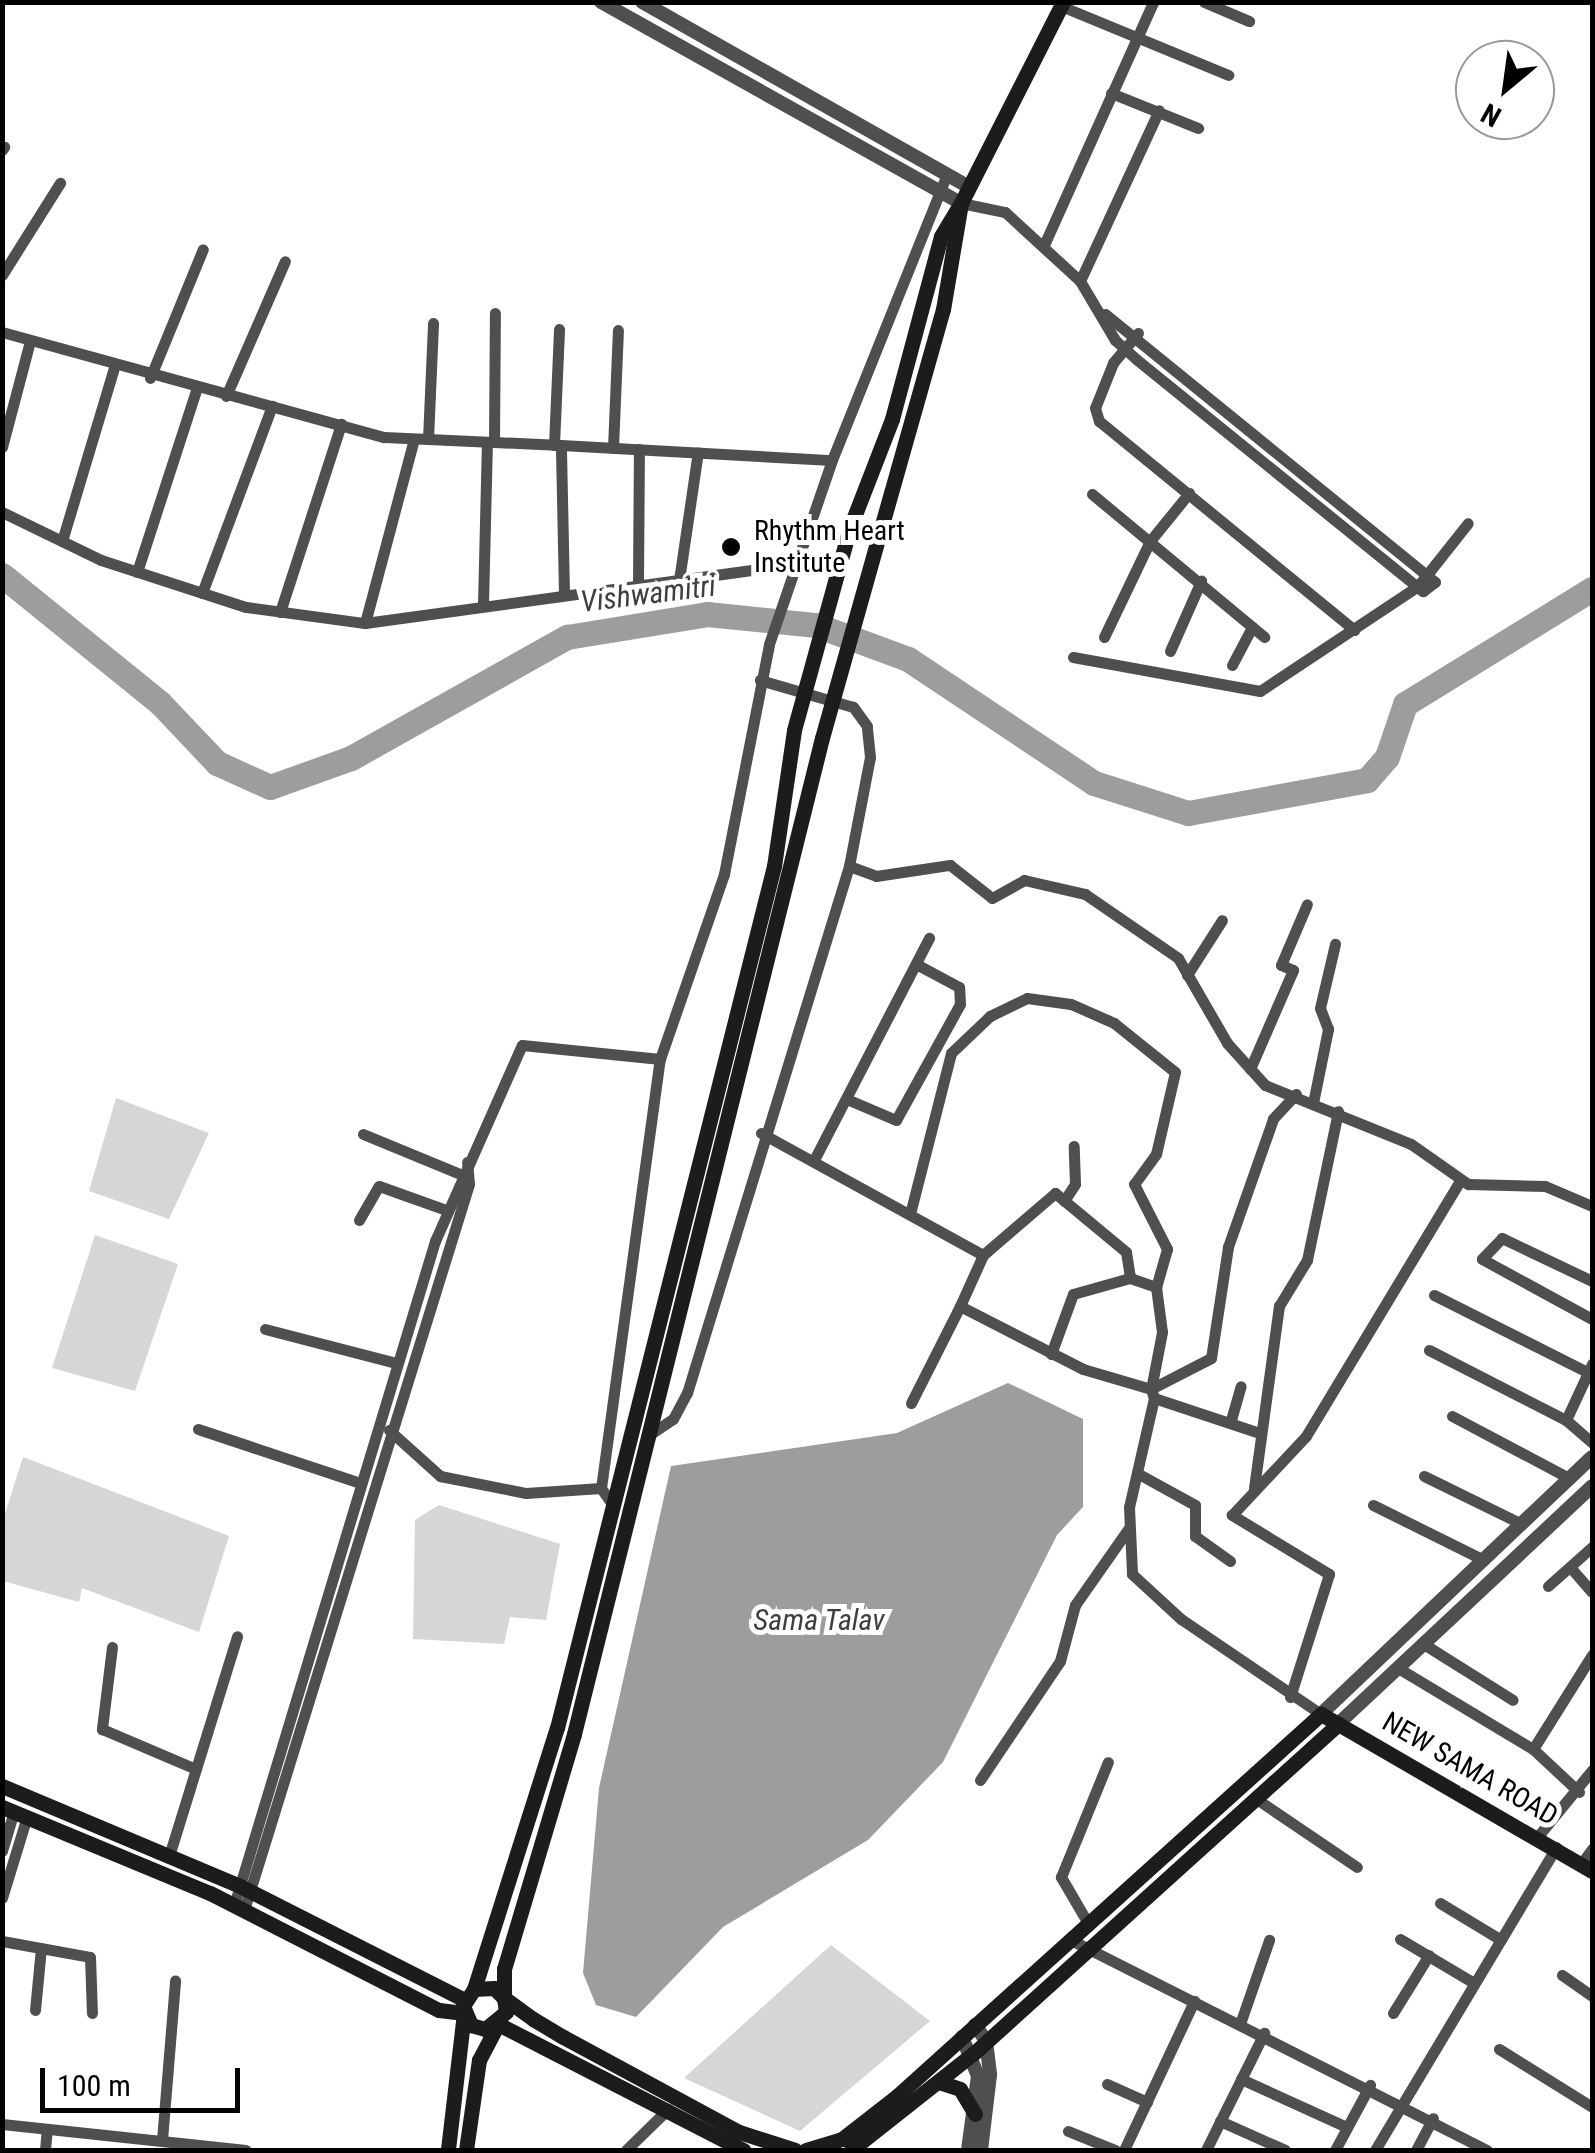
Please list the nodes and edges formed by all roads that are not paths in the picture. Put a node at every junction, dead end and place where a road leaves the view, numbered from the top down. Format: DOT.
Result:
graph roads {
  1 [pos="601,2"];
  2 [pos="642,2"];
  3 [pos="1153,2"];
  4 [pos="1204,2"];
  5 [pos="1062,4"];
  6 [pos="1249,22"];
  7 [pos="1138,37"];
  8 [pos="1228,75"];
  9 [pos="1112,92"];
  10 [pos="1158,110"];
  11 [pos="1198,128"];
  12 [pos="946,177"];
  13 [pos="60,182"];
  14 [pos="970,188"];
  15 [pos="935,192"];
  16 [pos="962,203"];
  17 [pos="1044,245"];
  18 [pos="203,249"];
  19 [pos="285,261"];
  20 [pos="2,275"];
  21 [pos="1080,281"];
  22 [pos="495,312"];
  23 [pos="1105,314"];
  24 [pos="433,324"];
  25 [pos="559,329"];
  26 [pos="618,330"];
  27 [pos="2,332"];
  28 [pos="1138,333"];
  29 [pos="29,345"];
  30 [pos="1124,349"];
  31 [pos="114,368"];
  32 [pos="150,378"];
  33 [pos="196,390"];
  34 [pos="226,396"];
  35 [pos="272,406"];
  36 [pos="341,424"];
  37 [pos="414,439"];
  38 [pos="428,439"];
  39 [pos="491,442"];
  40 [pos="558,445"];
  41 [pos="2,447"];
  42 [pos="612,448"];
  43 [pos="639,450"];
  44 [pos="698,452"];
  45 [pos="832,460"];
  46 [pos="1320,482"];
  47 [pos="1092,494"];
  48 [pos="1189,494"];
  49 [pos="1309,497"];
  50 [pos="2,512"];
  51 [pos="1468,523"];
  52 [pos="62,541"];
  53 [pos="1150,541"];
  54 [pos="795,567"];
  55 [pos="137,572"];
  56 [pos="1428,574"];
  57 [pos="679,580"];
  58 [pos="1201,581"];
  59 [pos="638,583"];
  60 [pos="1418,586"];
  61 [pos="202,593"];
  62 [pos="564,593"];
  63 [pos="483,604"];
  64 [pos="280,612"];
  65 [pos="365,623"];
  66 [pos="1252,627"];
  67 [pos="1354,630"];
  68 [pos="1264,637"];
  69 [pos="1104,638"];
  70 [pos="1170,651"];
  71 [pos="1073,657"];
  72 [pos="1232,665"];
  73 [pos="760,680"];
  74 [pos="850,866"];
  75 [pos="1307,904"];
  76 [pos="1222,920"];
  77 [pos="929,938"];
  78 [pos="1336,944"];
  79 [pos="916,964"];
  80 [pos="1187,975"];
  81 [pos="660,1059"];
  82 [pos="1250,1069"];
  83 [pos="1296,1094"];
  84 [pos="849,1100"];
  85 [pos="1314,1103"];
  86 [pos="1338,1111"];
  87 [pos="761,1133"];
  88 [pos="363,1134"];
  89 [pos="1074,1146"];
  90 [pos="815,1158"];
  91 [pos="467,1162"];
  92 [pos="460,1174"];
  93 [pos="1460,1181"];
  94 [pos="1064,1201"];
  95 [pos="1592,1206"];
  96 [pos="446,1210"];
  97 [pos="911,1210"];
  98 [pos="359,1220"];
  99 [pos="984,1255"];
  100 [pos="1130,1278"];
  101 [pos="1592,1281"];
  102 [pos="1156,1287"];
  103 [pos="1434,1295"];
  104 [pos="960,1306"];
  105 [pos="1592,1320"];
  106 [pos="265,1329"];
  107 [pos="1429,1350"];
  108 [pos="1051,1354"];
  109 [pos="396,1363"];
  110 [pos="1591,1369"];
  111 [pos="1241,1386"];
  112 [pos="1152,1394"];
  113 [pos="911,1404"];
  114 [pos="1452,1416"];
  115 [pos="1231,1420"];
  116 [pos="1566,1420"];
  117 [pos="378,1422"];
  118 [pos="198,1428"];
  119 [pos="392,1432"];
  120 [pos="1260,1433"];
  121 [pos="646,1436"];
  122 [pos="1592,1443"];
  123 [pos="1592,1457"];
  124 [pos="1137,1472"];
  125 [pos="1424,1476"];
  126 [pos="1569,1478"];
  127 [pos="358,1482"];
  128 [pos="1592,1486"];
  129 [pos="1254,1488"];
  130 [pos="374,1489"];
  131 [pos="605,1494"];
  132 [pos="1372,1505"];
  133 [pos="1520,1523"];
  134 [pos="1130,1527"];
  135 [pos="1503,1540"];
  136 [pos="1592,1547"];
  137 [pos="1518,1554"];
  138 [pos="1482,1559"];
  139 [pos="1230,1561"];
  140 [pos="1570,1567"];
  141 [pos="1548,1586"];
  142 [pos="1592,1592"];
  143 [pos="319,1621"];
  144 [pos="333,1625"];
  145 [pos="237,1636"];
  146 [pos="1422,1643"];
  147 [pos="112,1647"];
  148 [pos="1590,1663"];
  149 [pos="1398,1668"];
  150 [pos="1290,1697"];
  151 [pos="1512,1700"];
  152 [pos="303,1704"];
  153 [pos="1320,1714"];
  154 [pos="1338,1724"];
  155 [pos="1534,1749"];
  156 [pos="549,1753"];
  157 [pos="567,1758"];
  158 [pos="1108,1762"];
  159 [pos="196,1768"];
  160 [pos="1592,1770"];
  161 [pos="980,1780"];
  162 [pos="2,1786"];
  163 [pos="1578,1792"];
  164 [pos="1255,1798"];
  165 [pos="37,1799"];
  166 [pos="19,1813"];
  167 [pos="527,1825"];
  168 [pos="545,1830"];
  169 [pos="1539,1835"];
  170 [pos="1556,1847"];
  171 [pos="1592,1849"];
  172 [pos="2,1851"];
  173 [pos="169,1856"];
  174 [pos="1357,1866"];
  175 [pos="1587,1868"];
  176 [pos="244,1888"];
  177 [pos="2,1898"];
  178 [pos="1440,1903"];
  179 [pos="239,1908"];
  180 [pos="1089,1925"];
  181 [pos="1072,1940"];
  182 [pos="1269,1940"];
  183 [pos="1400,1940"];
  184 [pos="1501,1940"];
  185 [pos="2,1942"];
  186 [pos="41,1948"];
  187 [pos="1089,1949"];
  188 [pos="1429,1955"];
  189 [pos="1562,1975"];
  190 [pos="175,1982"];
  191 [pos="1474,1982"];
  192 [pos="1592,1996"];
  193 [pos="504,1998"];
  194 [pos="467,2001"];
  195 [pos="1194,2001"];
  196 [pos="34,2010"];
  197 [pos="92,2013"];
  198 [pos="1393,2013"];
  199 [pos="1241,2021"];
  200 [pos="498,2024"];
  201 [pos="969,2031"];
  202 [pos="1264,2033"];
  203 [pos="986,2041"];
  204 [pos="1499,2050"];
  205 [pos="974,2053"];
  206 [pos="1241,2080"];
  207 [pos="939,2082"];
  208 [pos="1107,2084"];
  209 [pos="1370,2085"];
  210 [pos="1147,2102"];
  211 [pos="1402,2102"];
  212 [pos="1592,2107"];
  213 [pos="668,2110"];
  214 [pos="976,2114"];
  215 [pos="1434,2118"];
  216 [pos="1220,2121"];
  217 [pos="2,2124"];
  218 [pos="1347,2127"];
  219 [pos="47,2129"];
  220 [pos="1068,2131"];
  221 [pos="102,2136"];
  222 [pos="162,2140"];
  223 [pos="140,2144"];
  224 [pos="1258,2145"];
  225 [pos="225,2149"];
  226 [pos="45,2150"];
  227 [pos="101,2150"];
  228 [pos="246,2150"];
  229 [pos="448,2150"];
  230 [pos="466,2150"];
  231 [pos="626,2150"];
  232 [pos="743,2150"];
  233 [pos="794,2150"];
  234 [pos="806,2150"];
  235 [pos="851,2150"];
  236 [pos="968,2150"];
  237 [pos="981,2150"];
  238 [pos="1115,2150"];
  239 [pos="1124,2150"];
  240 [pos="1206,2150"];
  241 [pos="1286,2150"];
  242 [pos="1335,2150"];
  243 [pos="1375,2150"];
  244 [pos="1416,2150"];
  245 [pos="1488,2150"];
  1 -- 15 [label="street"];
  2 -- 12 [label="street"];
  3 -- 7 [label="street"];
  4 -- 6 [label="street"];
  5 -- 7 [label="street"];
  5 -- 14 [label="main road"];
  7 -- 8 [label="street"];
  7 -- 9 [label="street"];
  9 -- 10 [label="street"];
  9 -- 17 [label="street"];
  10 -- 11 [label="street"];
  10 -- 21 [label="street"];
  12 -- 14 [label="street"];
  12 -- 15 [label="street"];
  13 -- 20 [label="street"];
  14 -- 16 [label="main road"];
  15 -- 16 [label="street"];
  15 -- 45 [label="street"];
  16 -- 17 [label="street"];
  16 -- 121 [label="main road, bridge"];
  16 -- 131 [label="main road, bridge"];
  17 -- 21 [label="street"];
  18 -- 32 [label="street"];
  19 -- 34 [label="street"];
  21 -- 23 [label="street"];
  22 -- 39 [label="street"];
  23 -- 28 [label="street"];
  23 -- 30 [label="street"];
  24 -- 38 [label="street"];
  25 -- 40 [label="street"];
  26 -- 42 [label="street"];
  27 -- 29 [label="street"];
  28 -- 30 [label="street"];
  28 -- 46 [label="street"];
  29 -- 31 [label="street"];
  29 -- 41 [label="street"];
  30 -- 48 [label="street"];
  30 -- 49 [label="street"];
  31 -- 32 [label="street"];
  31 -- 52 [label="street"];
  32 -- 33 [label="street"];
  33 -- 34 [label="street"];
  33 -- 55 [label="street"];
  34 -- 35 [label="street"];
  35 -- 36 [label="street"];
  35 -- 61 [label="street"];
  36 -- 37 [label="street"];
  36 -- 64 [label="street"];
  37 -- 38 [label="street"];
  37 -- 65 [label="street"];
  38 -- 39 [label="street"];
  39 -- 40 [label="street"];
  39 -- 63 [label="street"];
  40 -- 42 [label="street"];
  40 -- 62 [label="street"];
  42 -- 43 [label="street"];
  43 -- 44 [label="street"];
  43 -- 59 [label="street"];
  44 -- 45 [label="street"];
  44 -- 57 [label="street"];
  45 -- 54 [label="street"];
  46 -- 49 [label="street"];
  46 -- 56 [label="street"];
  47 -- 53 [label="street"];
  48 -- 53 [label="street"];
  48 -- 67 [label="street"];
  49 -- 60 [label="street"];
  50 -- 52 [label="street"];
  51 -- 56 [label="street"];
  52 -- 55 [label="street"];
  53 -- 58 [label="street"];
  53 -- 69 [label="street"];
  54 -- 57 [label="street"];
  54 -- 73 [label="street"];
  55 -- 61 [label="street"];
  56 -- 60 [label="street"];
  57 -- 59 [label="street"];
  58 -- 66 [label="street"];
  58 -- 70 [label="street"];
  59 -- 62 [label="street"];
  60 -- 67 [label="street"];
  61 -- 64 [label="street"];
  62 -- 63 [label="street"];
  63 -- 65 [label="street"];
  64 -- 65 [label="street"];
  66 -- 68 [label="street"];
  66 -- 72 [label="street"];
  67 -- 71 [label="street"];
  73 -- 74 [label="street"];
  73 -- 81 [label="street"];
  74 -- 80 [label="street"];
  74 -- 87 [label="street"];
  75 -- 82 [label="street"];
  76 -- 80 [label="street"];
  77 -- 79 [label="street"];
  78 -- 85 [label="street"];
  79 -- 84 [label="street"];
  79 -- 84 [label="street"];
  80 -- 82 [label="street"];
  81 -- 91 [label="street"];
  81 -- 131 [label="street"];
  82 -- 83 [label="street"];
  83 -- 85 [label="street"];
  83 -- 112 [label="street"];
  84 -- 90 [label="street"];
  85 -- 86 [label="street"];
  86 -- 93 [label="street"];
  86 -- 120 [label="street"];
  87 -- 90 [label="street"];
  87 -- 121 [label="street"];
  88 -- 92 [label="street"];
  89 -- 94 [label="street"];
  90 -- 97 [label="street"];
  91 -- 92 [label="street"];
  91 -- 119 [label="street"];
  92 -- 96 [label="street"];
  93 -- 95 [label="street"];
  93 -- 129 [label="street"];
  94 -- 99 [label="street"];
  94 -- 100 [label="street"];
  96 -- 98 [label="street"];
  96 -- 109 [label="street"];
  97 -- 99 [label="street"];
  97 -- 102 [label="street"];
  99 -- 104 [label="street"];
  100 -- 102 [label="street"];
  100 -- 108 [label="street"];
  101 -- 105 [label="street"];
  102 -- 112 [label="street"];
  103 -- 110 [label="street"];
  104 -- 108 [label="street"];
  104 -- 113 [label="street"];
  106 -- 109 [label="street"];
  107 -- 116 [label="street"];
  108 -- 112 [label="street"];
  109 -- 117 [label="street"];
  110 -- 116 [label="street"];
  111 -- 115 [label="street"];
  112 -- 115 [label="street"];
  112 -- 124 [label="street"];
  114 -- 126 [label="street"];
  115 -- 120 [label="street"];
  116 -- 122 [label="street"];
  117 -- 119 [label="street"];
  117 -- 127 [label="street"];
  118 -- 127 [label="street"];
  119 -- 130 [label="street"];
  119 -- 131 [label="street"];
  120 -- 129 [label="street"];
  121 -- 157 [label="main road"];
  123 -- 126 [label="street"];
  124 -- 134 [label="street"];
  124 -- 139 [label="street"];
  125 -- 133 [label="street"];
  126 -- 133 [label="street"];
  127 -- 130 [label="street"];
  127 -- 143 [label="street"];
  128 -- 137 [label="street"];
  129 -- 150 [label="street"];
  130 -- 144 [label="street"];
  131 -- 156 [label="main road"];
  132 -- 138 [label="street"];
  133 -- 135 [label="street"];
  134 -- 150 [label="street"];
  134 -- 161 [label="street"];
  135 -- 137 [label="street"];
  135 -- 138 [label="street"];
  136 -- 140 [label="street"];
  137 -- 146 [label="street"];
  138 -- 153 [label="street"];
  140 -- 141 [label="street"];
  140 -- 142 [label="street"];
  143 -- 144 [label="street"];
  143 -- 152 [label="street"];
  144 -- 152 [label="street"];
  145 -- 159 [label="street"];
  146 -- 149 [label="street"];
  146 -- 151 [label="street"];
  147 -- 159 [label="street"];
  148 -- 155 [label="street"];
  149 -- 154 [label="street"];
  149 -- 155 [label="street"];
  150 -- 153 [label="street"];
  152 -- 176 [label="street"];
  153 -- 154 [label="main road, NEW SAMA ROAD"];
  153 -- 180 [label="main road"];
  154 -- 164 [label="main road"];
  154 -- 169 [label="main road, NEW SAMA ROAD"];
  155 -- 163 [label="street"];
  156 -- 157 [label="main road"];
  156 -- 167 [label="main road"];
  157 -- 168 [label="main road"];
  158 -- 180 [label="street"];
  159 -- 173 [label="street"];
  160 -- 163 [label="street"];
  162 -- 165 [label="main road"];
  163 -- 169 [label="street"];
  164 -- 174 [label="street"];
  164 -- 187 [label="main road"];
  165 -- 166 [label="main road"];
  165 -- 173 [label="main road"];
  166 -- 172 [label="street"];
  166 -- 177 [label="street"];
  166 -- 179 [label="main road"];
  167 -- 168 [label="main road"];
  167 -- 194 [label="main road"];
  168 -- 193 [label="main road"];
  169 -- 170 [label="main road, NEW SAMA ROAD"];
  170 -- 175 [label="main road, NEW SAMA ROAD"];
  170 -- 184 [label="street"];
  171 -- 175 [label="street"];
  173 -- 176 [label="main road"];
  176 -- 179 [label="street"];
  176 -- 194 [label="main road"];
  178 -- 184 [label="street"];
  179 -- 194 [label="main road"];
  180 -- 181 [label="main road"];
  181 -- 187 [label="street"];
  181 -- 201 [label="main road"];
  182 -- 199 [label="street"];
  183 -- 188 [label="street"];
  184 -- 191 [label="street"];
  185 -- 186 [label="street"];
  186 -- 196 [label="street"];
  186 -- 197 [label="street"];
  187 -- 195 [label="street"];
  187 -- 203 [label="main road"];
  188 -- 191 [label="street"];
  188 -- 198 [label="street"];
  189 -- 192 [label="street"];
  190 -- 222 [label="street"];
  191 -- 211 [label="street"];
  193 -- 194 [label="main road"];
  193 -- 200 [label="main road"];
  193 -- 233 [label="main road"];
  194 -- 200 [label="main road"];
  194 -- 229 [label="main road"];
  195 -- 199 [label="street"];
  195 -- 210 [label="street"];
  199 -- 202 [label="street"];
  200 -- 213 [label="main road"];
  200 -- 230 [label="main road"];
  201 -- 203 [label="street"];
  201 -- 205 [label="street"];
  201 -- 234 [label="main road"];
  202 -- 206 [label="street"];
  202 -- 209 [label="street"];
  203 -- 205 [label="main road"];
  203 -- 237 [label="street"];
  204 -- 212 [label="street"];
  205 -- 207 [label="main road"];
  205 -- 214 [label="street"];
  206 -- 216 [label="street"];
  206 -- 218 [label="street"];
  207 -- 214 [label="main road"];
  207 -- 235 [label="main road"];
  208 -- 210 [label="street"];
  209 -- 211 [label="street"];
  209 -- 218 [label="street"];
  210 -- 239 [label="street"];
  211 -- 215 [label="street"];
  211 -- 243 [label="street"];
  213 -- 231 [label="street"];
  213 -- 232 [label="main road"];
  214 -- 236 [label="street"];
  215 -- 244 [label="street"];
  215 -- 245 [label="street"];
  216 -- 224 [label="street"];
  216 -- 240 [label="street"];
  217 -- 219 [label="street"];
  218 -- 242 [label="street"];
  219 -- 221 [label="street"];
  219 -- 226 [label="street"];
  220 -- 238 [label="street"];
  221 -- 223 [label="street"];
  221 -- 227 [label="street"];
  222 -- 223 [label="street"];
  222 -- 225 [label="street"];
  224 -- 241 [label="street"];
  225 -- 228 [label="street"];
}
